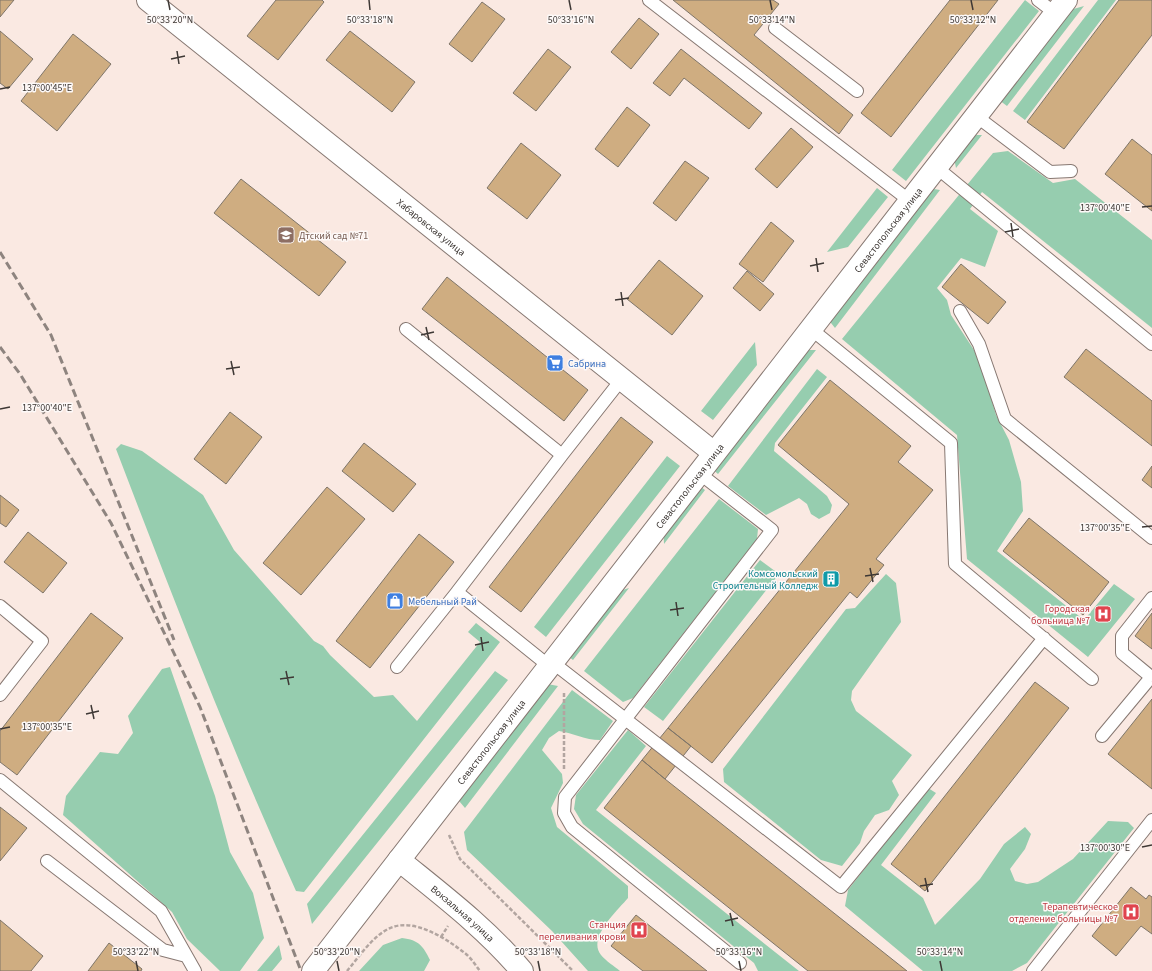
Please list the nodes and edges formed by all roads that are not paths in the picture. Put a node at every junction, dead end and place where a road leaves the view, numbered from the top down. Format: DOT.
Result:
graph roads {
  1 [pos="148,0"];
  2 [pos="649,0"];
  3 [pos="1038,0"];
  4 [pos="1060,7"];
  5 [pos="775,28"];
  6 [pos="856,91"];
  7 [pos="976,116"];
  8 [pos="936,167"];
  9 [pos="1071,171"];
  10 [pos="910,201"];
  11 [pos="960,311"];
  12 [pos="406,329"];
  13 [pos="811,329"];
  14 [pos="1152,344"];
  15 [pos="621,380"];
  16 [pos="714,453"];
  17 [pos="562,455"];
  18 [pos="699,473"];
  19 [pos="1152,538"];
  20 [pos="457,592"];
  21 [pos="1152,598"];
  22 [pos="0,606"];
  23 [pos="1044,638"];
  24 [pos="551,664"];
  25 [pos="397,667"];
  26 [pos="1151,676"];
  27 [pos="1092,679"];
  28 [pos="0,695"];
  29 [pos="626,719"];
  30 [pos="1102,736"];
  31 [pos="0,780"];
  32 [pos="1152,820"];
  33 [pos="399,860"];
  34 [pos="47,861"];
  35 [pos="186,956"];
  36 [pos="740,962"];
  37 [pos="195,971"];
  38 [pos="313,971"];
  39 [pos="522,971"];
  40 [pos="1033,971"];
  1 -- 15 [label="street, Хабаровская улица"];
  2 -- 10 [label="lane"];
  3 -- 4 [label="lane"];
  4 -- 7 [label="street, Севастопольская улица"];
  5 -- 6 [label="lane"];
  7 -- 8 [label="street, Севастопольская улица"];
  7 -- 9 [label="lane"];
  8 -- 10 [label="street, Севастопольская улица"];
  8 -- 14 [label="lane"];
  10 -- 13 [label="street, Севастопольская улица"];
  11 -- 19 [label="lane"];
  12 -- 17 [label="lane"];
  13 -- 16 [label="street, Севастопольская улица"];
  13 -- 23 [label="lane"];
  15 -- 16 [label="street, Хабаровская улица"];
  15 -- 17 [label="lane"];
  16 -- 18 [label="street, Севастопольская улица"];
  17 -- 20 [label="lane"];
  18 -- 24 [label="street, Севастопольская улица"];
  18 -- 29 [label="lane"];
  20 -- 24 [label="lane"];
  20 -- 25 [label="lane"];
  21 -- 26 [label="lane"];
  22 -- 28 [label="lane"];
  23 -- 27 [label="lane"];
  23 -- 29 [label="lane"];
  24 -- 29 [label="lane"];
  24 -- 33 [label="street, Севастопольская улица"];
  26 -- 30 [label="lane"];
  29 -- 36 [label="lane"];
  31 -- 35 [label="lane"];
  32 -- 40 [label="lane"];
  33 -- 38 [label="street, Севастопольская улица"];
  33 -- 39 [label="street, Вокзальная улица"];
  34 -- 35 [label="lane"];
  35 -- 37 [label="lane"];
}
